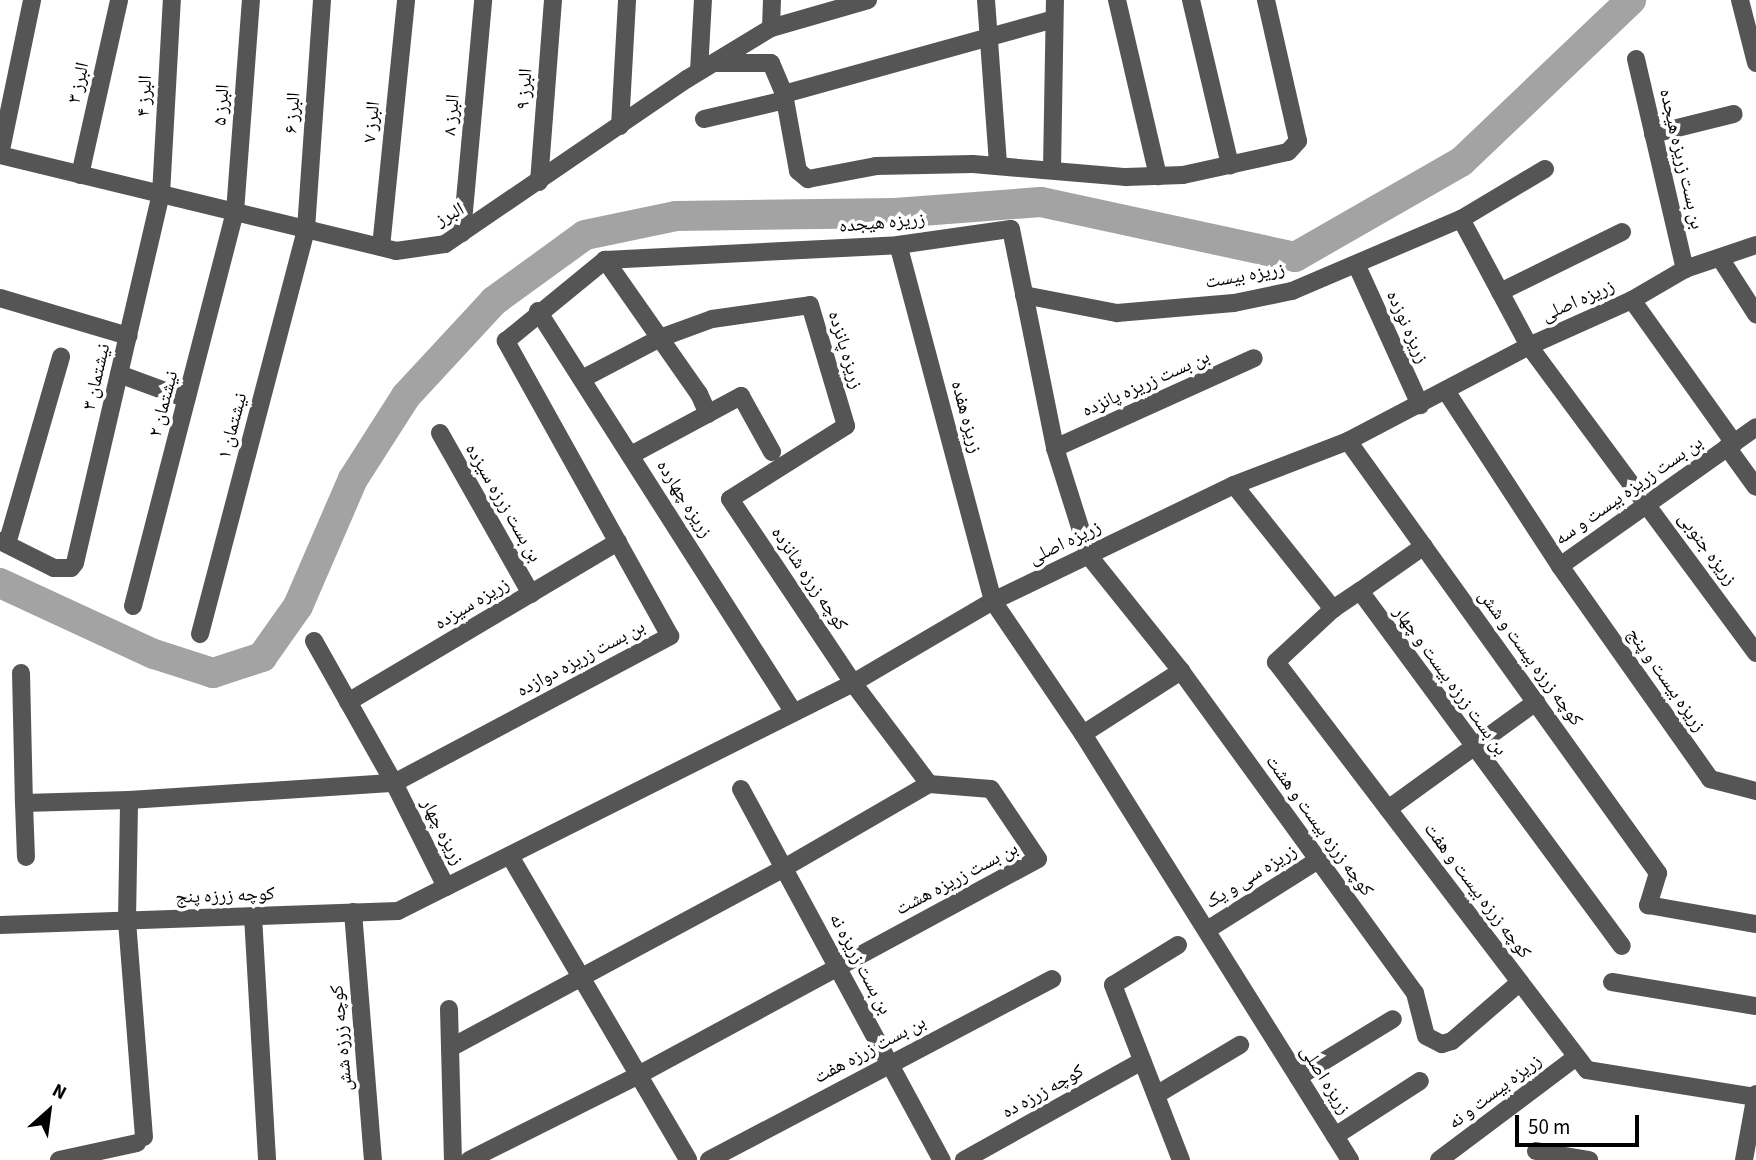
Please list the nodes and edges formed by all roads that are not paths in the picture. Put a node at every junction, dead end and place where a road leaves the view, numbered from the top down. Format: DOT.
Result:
graph roads {
  1 [pos="32,0"];
  2 [pos="119,0"];
  3 [pos="172,0"];
  4 [pos="251,0"];
  5 [pos="323,0"];
  6 [pos="406,0"];
  7 [pos="483,0"];
  8 [pos="553,0"];
  9 [pos="627,0"];
  10 [pos="703,0"];
  11 [pos="772,0"];
  12 [pos="868,0"];
  13 [pos="986,0"];
  14 [pos="1055,0"];
  15 [pos="1117,0"];
  16 [pos="1191,0"];
  17 [pos="1266,0"];
  18 [pos="1740,0"];
  19 [pos="844,4"];
  20 [pos="1054,19"];
  21 [pos="771,28"];
  22 [pos="986,38"];
  23 [pos="1636,59"];
  24 [pos="1756,63"];
  25 [pos="706,67"];
  26 [pos="784,97"];
  27 [pos="1734,114"];
  28 [pos="704,120"];
  29 [pos="620,126"];
  30 [pos="1653,134"];
  31 [pos="0,155"];
  32 [pos="998,165"];
  33 [pos="1230,165"];
  34 [pos="1052,169"];
  35 [pos="1545,169"];
  36 [pos="80,175"];
  37 [pos="1158,176"];
  38 [pos="539,182"];
  39 [pos="160,194"];
  40 [pos="235,212"];
  41 [pos="1461,219"];
  42 [pos="306,229"];
  43 [pos="1622,232"];
  44 [pos="462,233"];
  45 [pos="898,244"];
  46 [pos="1756,245"];
  47 [pos="381,247"];
  48 [pos="1720,258"];
  49 [pos="605,260"];
  50 [pos="1357,266"];
  51 [pos="1685,269"];
  52 [pos="1500,292"];
  53 [pos="1024,295"];
  54 [pos="0,298"];
  55 [pos="1632,300"];
  56 [pos="538,311"];
  57 [pos="1756,314"];
  58 [pos="128,336"];
  59 [pos="660,338"];
  60 [pos="1529,346"];
  61 [pos="61,357"];
  62 [pos="1254,358"];
  63 [pos="119,374"];
  64 [pos="582,379"];
  65 [pos="1446,391"];
  66 [pos="187,399"];
  67 [pos="1420,405"];
  68 [pos="708,414"];
  69 [pos="1756,427"];
  70 [pos="440,433"];
  71 [pos="1348,441"];
  72 [pos="1731,445"];
  73 [pos="1055,448"];
  74 [pos="772,452"];
  75 [pos="631,455"];
  76 [pos="1234,485"];
  77 [pos="1756,487"];
  78 [pos="730,499"];
  79 [pos="1648,503"];
  80 [pos="4,542"];
  81 [pos="618,542"];
  82 [pos="1424,546"];
  83 [pos="1088,556"];
  84 [pos="1560,566"];
  85 [pos="1360,591"];
  86 [pos="531,594"];
  87 [pos="993,601"];
  88 [pos="132,606"];
  89 [pos="1333,609"];
  90 [pos="200,634"];
  91 [pos="314,641"];
  92 [pos="1756,653"];
  93 [pos="1181,671"];
  94 [pos="21,673"];
  95 [pos="853,682"];
  96 [pos="348,702"];
  97 [pos="1536,702"];
  98 [pos="793,711"];
  99 [pos="1083,734"];
  100 [pos="1472,748"];
  101 [pos="394,783"];
  102 [pos="929,784"];
  103 [pos="741,789"];
  104 [pos="1756,791"];
  105 [pos="129,800"];
  106 [pos="24,803"];
  107 [pos="1388,809"];
  108 [pos="510,856"];
  109 [pos="26,857"];
  110 [pos="1318,860"];
  111 [pos="784,868"];
  112 [pos="446,887"];
  113 [pos="353,912"];
  114 [pos="253,916"];
  115 [pos="127,919"];
  116 [pos="1756,924"];
  117 [pos="0,925"];
  118 [pos="1207,930"];
  119 [pos="1178,945"];
  120 [pos="1622,946"];
  121 [pos="838,968"];
  122 [pos="584,977"];
  123 [pos="1052,979"];
  124 [pos="1520,982"];
  125 [pos="1612,982"];
  126 [pos="1756,1006"];
  127 [pos="449,1009"];
  128 [pos="1393,1019"];
  129 [pos="1240,1045"];
  130 [pos="450,1048"];
  131 [pos="1576,1057"];
  132 [pos="1142,1061"];
  133 [pos="889,1063"];
  134 [pos="641,1074"];
  135 [pos="1298,1077"];
  136 [pos="1420,1081"];
  137 [pos="1156,1095"];
  138 [pos="1756,1096"];
  139 [pos="1335,1136"];
  140 [pos="1536,1151"];
  141 [pos="59,1160"];
  142 [pos="267,1160"];
  143 [pos="373,1160"];
  144 [pos="453,1160"];
  145 [pos="469,1160"];
  146 [pos="688,1160"];
  147 [pos="709,1160"];
  148 [pos="942,1160"];
  149 [pos="964,1160"];
  150 [pos="1181,1160"];
  151 [pos="1350,1160"];
  152 [pos="1439,1160"];
  153 [pos="1589,1160"];
  154 [pos="1744,1160"];
  1 -- 31 [label="street"];
  2 -- 36 [label="street, البرز ۳"];
  3 -- 39 [label="street, البرز ۴"];
  4 -- 40 [label="street, البرز ۵"];
  5 -- 42 [label="street, البرز ۶"];
  6 -- 47 [label="street, البرز ۷"];
  7 -- 44 [label="street, البرز ۸"];
  8 -- 38 [label="street, البرز ۹"];
  9 -- 29 [label="street"];
  10 -- 25 [label="street"];
  11 -- 21 [label="street"];
  12 -- 19 [label="street, البرز"];
  13 -- 22 [label="street"];
  14 -- 20 [label="street"];
  15 -- 37 [label="street"];
  16 -- 33 [label="street"];
  17 -- 33 [label="street"];
  18 -- 24 [label="street"];
  19 -- 21 [label="street, البرز"];
  20 -- 22 [label="street"];
  20 -- 34 [label="street"];
  21 -- 25 [label="street, البرز"];
  22 -- 26 [label="street"];
  22 -- 32 [label="street"];
  23 -- 30 [label="street, بن بست زریزه هیجده"];
  25 -- 26 [label="street"];
  25 -- 29 [label="street, البرز"];
  26 -- 28 [label="street"];
  26 -- 32 [label="street"];
  27 -- 30 [label="street"];
  29 -- 38 [label="street, البرز"];
  30 -- 51 [label="street, بن بست زریزه هیجده"];
  31 -- 36 [label="street, البرز"];
  32 -- 34 [label="street"];
  33 -- 37 [label="street"];
  34 -- 37 [label="street"];
  35 -- 41 [label="street, زریزه بیست"];
  36 -- 39 [label="street, البرز"];
  38 -- 44 [label="street, البرز"];
  39 -- 40 [label="street, البرز"];
  39 -- 58 [label="street, نيشتمان ۳"];
  40 -- 42 [label="street, البرز"];
  40 -- 66 [label="street, نيشتمان ۲"];
  41 -- 50 [label="street, زریزه بیست"];
  41 -- 52 [label="street, زریزه جنوبی"];
  42 -- 47 [label="street, البرز"];
  42 -- 90 [label="street, نيشتمان ۱"];
  43 -- 52 [label="street"];
  44 -- 47 [label="street, البرز"];
  45 -- 49 [label="street, زریزه هیجده"];
  45 -- 53 [label="street, زریزه هیجده"];
  45 -- 87 [label="street, زریزه هفده"];
  46 -- 48 [label="street, زریزه اصلی"];
  48 -- 51 [label="street, زریزه اصلی"];
  48 -- 57 [label="street"];
  49 -- 56 [label="street, بن بست زریزه دوازده"];
  49 -- 59 [label="street"];
  50 -- 53 [label="street, زریزه بیست"];
  50 -- 67 [label="street, زریزه نوزده"];
  51 -- 55 [label="street, زریزه اصلی"];
  52 -- 60 [label="street, زریزه جنوبی"];
  53 -- 73 [label="street, زریزه هیجده"];
  54 -- 58 [label="street"];
  55 -- 60 [label="street, زریزه اصلی"];
  55 -- 72 [label="street"];
  56 -- 64 [label="street, زریزه چهارده"];
  56 -- 81 [label="street, بن بست زریزه دوازده"];
  58 -- 63 [label="street, نيشتمان ۳"];
  59 -- 64 [label="street, زریزه پانزده"];
  59 -- 68 [label="street"];
  59 -- 78 [label="street, زریزه پانزده"];
  60 -- 65 [label="street, زریزه اصلی"];
  60 -- 79 [label="street, زریزه جنوبی"];
  61 -- 80 [label="street"];
  62 -- 73 [label="street, بن بست زریزه پانزده"];
  63 -- 66 [label="street"];
  63 -- 80 [label="street, نيشتمان ۳"];
  64 -- 75 [label="street, زریزه چهارده"];
  65 -- 67 [label="street, زریزه اصلی"];
  65 -- 84 [label="street, بن بست زریزه بیست و سه"];
  66 -- 88 [label="street, نيشتمان ۲"];
  67 -- 71 [label="street, زریزه اصلی"];
  68 -- 74 [label="street"];
  68 -- 75 [label="street"];
  69 -- 72 [label="street, بن بست زریزه بیست و سه"];
  70 -- 86 [label="street, بن بست زرزه سیزده"];
  71 -- 76 [label="street, زریزه اصلی"];
  71 -- 82 [label="street, کوچه زرزه بیست و شش"];
  72 -- 77 [label="street"];
  72 -- 79 [label="street, بن بست زریزه بیست و سه"];
  73 -- 83 [label="street, زریزه هیجده"];
  75 -- 98 [label="street, زریزه چهارده"];
  76 -- 83 [label="street, زریزه اصلی"];
  76 -- 89 [label="street"];
  78 -- 95 [label="street, کوچه زرزه شانزده"];
  79 -- 84 [label="street, بن بست زریزه بیست و سه"];
  79 -- 92 [label="street, زریزه جنوبی"];
  81 -- 86 [label="street, زریزه سیزده"];
  81 -- 101 [label="street, بن بست زریزه دوازده"];
  82 -- 85 [label="street"];
  82 -- 97 [label="street, کوچه زرزه بیست و شش"];
  83 -- 87 [label="street, زریزه اصلی"];
  83 -- 93 [label="street, کوچه زرزه بیست و هشت"];
  84 -- 104 [label="street, زریزه بیست و پنج"];
  85 -- 89 [label="street"];
  85 -- 100 [label="street, بن بست زرزه بیست و چهار"];
  86 -- 96 [label="street, زریزه سیزده"];
  87 -- 95 [label="street, زریزه چهار"];
  87 -- 99 [label="street, زریزه اصلی"];
  89 -- 107 [label="street, کوچه زرزه بیست و هفت"];
  91 -- 96 [label="street"];
  93 -- 99 [label="street"];
  93 -- 110 [label="street, کوچه زرزه بیست و هشت"];
  94 -- 106 [label="street"];
  95 -- 98 [label="street, زریزه چهار"];
  95 -- 102 [label="street, کوچه زرزه شانزده"];
  96 -- 101 [label="street"];
  97 -- 100 [label="street"];
  97 -- 116 [label="street, کوچه زرزه بیست و شش"];
  98 -- 108 [label="street, زریزه چهار"];
  99 -- 118 [label="street, زریزه اصلی"];
  100 -- 107 [label="street"];
  100 -- 120 [label="street, بن بست زرزه بیست و چهار"];
  101 -- 105 [label="street"];
  101 -- 112 [label="street, زریزه چهار"];
  102 -- 111 [label="street"];
  102 -- 121 [label="street, بن بست زریزه هشت"];
  103 -- 111 [label="street, بن بست زریزه نه"];
  105 -- 106 [label="street"];
  105 -- 115 [label="street"];
  106 -- 109 [label="street"];
  107 -- 124 [label="street, کوچه زرزه بیست و هفت"];
  108 -- 112 [label="street, زریزه چهار"];
  108 -- 122 [label="street"];
  110 -- 118 [label="street, زریزه سی و یک"];
  110 -- 124 [label="street, کوچه زرزه بیست و هشت"];
  111 -- 121 [label="street, بن بست زریزه نه"];
  111 -- 122 [label="street"];
  112 -- 113 [label="street, کوچه زرزه پنج"];
  113 -- 114 [label="street, کوچه زرزه پنج"];
  113 -- 143 [label="street, کوچه زرزه شش"];
  114 -- 115 [label="street, کوچه زرزه پنج"];
  114 -- 142 [label="street"];
  115 -- 117 [label="street, کوچه زرزه پنج"];
  115 -- 141 [label="street"];
  118 -- 135 [label="street, زریزه اصلی"];
  119 -- 132 [label="street"];
  121 -- 133 [label="street, بن بست زریزه نه"];
  121 -- 134 [label="street, بن بست زریزه هشت"];
  122 -- 130 [label="street"];
  122 -- 134 [label="street"];
  123 -- 133 [label="street, بن بست زرزه هفت"];
  124 -- 131 [label="street, کوچه زرزه بیست و هفت"];
  125 -- 126 [label="street"];
  127 -- 130 [label="street"];
  128 -- 135 [label="street"];
  129 -- 137 [label="street"];
  130 -- 144 [label="street"];
  131 -- 138 [label="street, کوچه زرزه بیست و هفت"];
  131 -- 152 [label="street, زریزه بیست و نه"];
  132 -- 137 [label="street"];
  132 -- 149 [label="street, کوچه زرزه ده"];
  133 -- 147 [label="street, بن بست زرزه هفت"];
  133 -- 148 [label="street, بن بست زریزه نه"];
  134 -- 145 [label="street, بن بست زریزه هشت"];
  134 -- 146 [label="street"];
  135 -- 139 [label="street, زریزه اصلی"];
  136 -- 139 [label="street"];
  137 -- 150 [label="street"];
  138 -- 154 [label="street"];
  139 -- 151 [label="street, زریزه اصلی"];
  140 -- 153 [label="street"];
}
